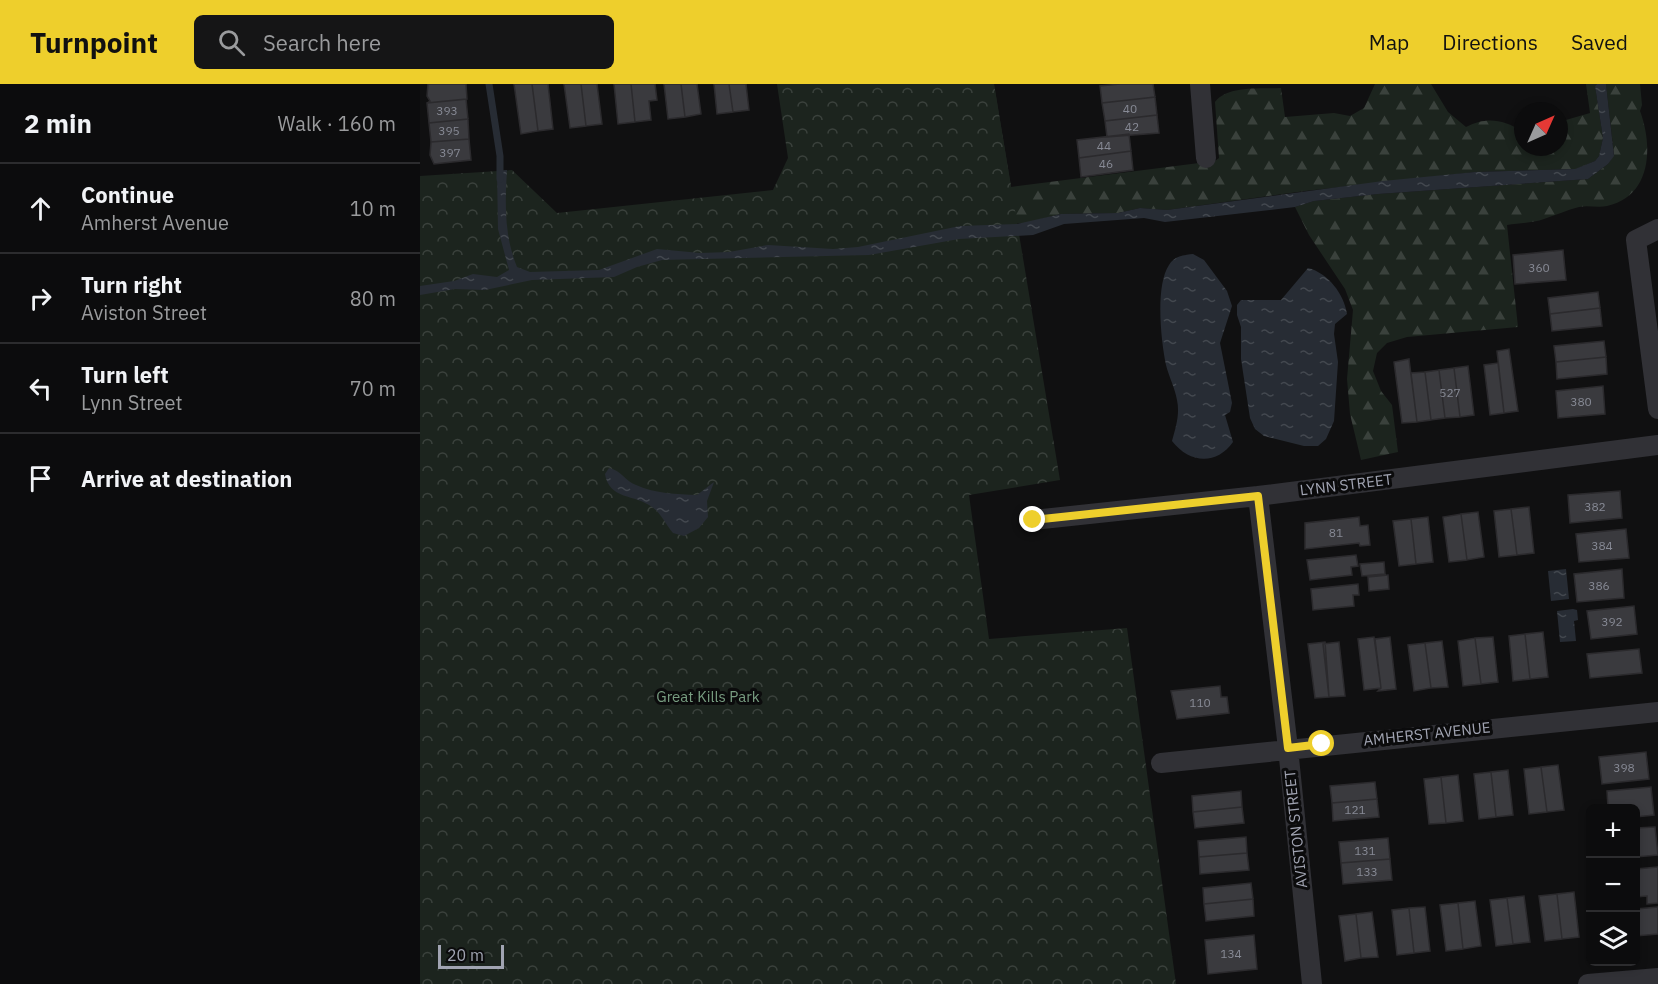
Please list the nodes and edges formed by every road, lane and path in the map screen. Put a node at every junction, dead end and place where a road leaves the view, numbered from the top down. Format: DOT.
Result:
graph roads {
  1 [pos="1200,84"];
  2 [pos="1206,158"];
  3 [pos="1658,229"];
  4 [pos="1658,409"];
  5 [pos="1658,445"];
  6 [pos="1258,496"];
  7 [pos="1033,520"];
  8 [pos="1658,712"];
  9 [pos="1288,748"];
  10 [pos="1161,763"];
  11 [pos="1658,978"];
  12 [pos="1312,984"];
  13 [pos="1588,984"];
  1 -- 2 [label="street"];
  3 -- 4 [label="street"];
  5 -- 6 [label="street, LYNN STREET"];
  6 -- 7 [label="street, LYNN STREET"];
  6 -- 9 [label="street, AVISTON STREET"];
  8 -- 9 [label="street, AMHERST AVENUE"];
  9 -- 10 [label="street, AMHERST AVENUE"];
  9 -- 12 [label="street, AVISTON STREET"];
  11 -- 13 [label="street"];
}
